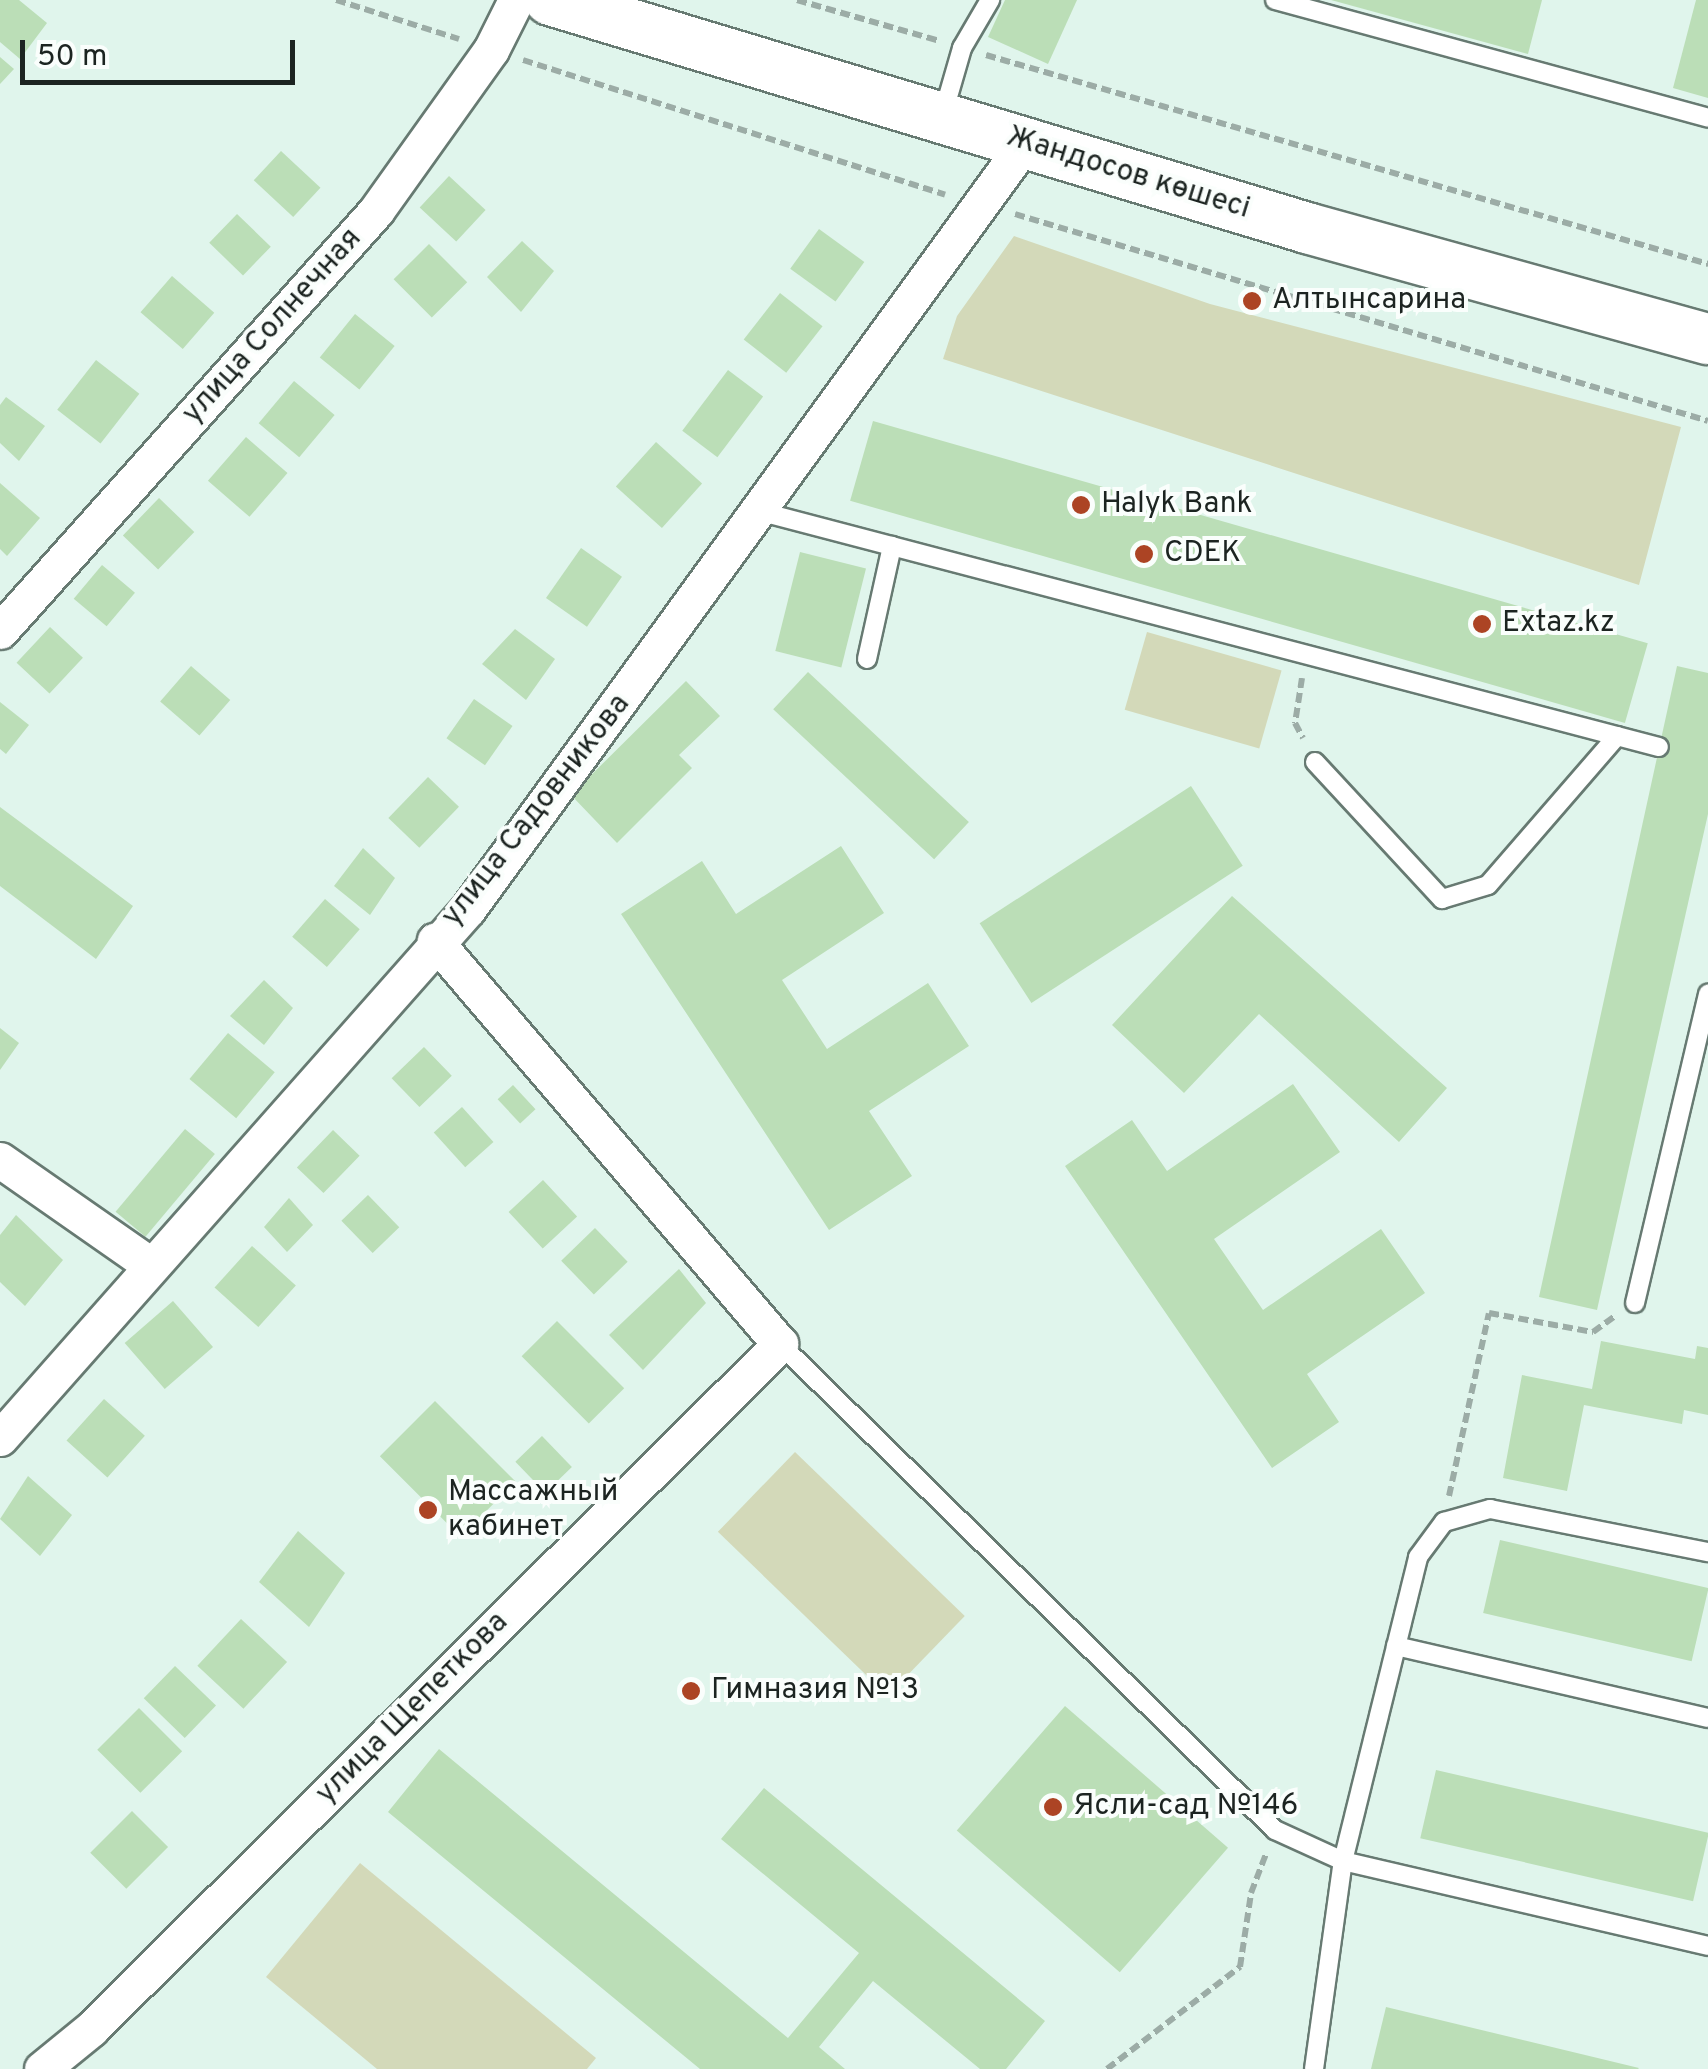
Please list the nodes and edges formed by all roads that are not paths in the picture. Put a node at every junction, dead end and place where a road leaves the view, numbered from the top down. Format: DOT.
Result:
graph roads {
  1 [pos="516,0"];
  2 [pos="550,0"];
  3 [pos="990,0"];
  4 [pos="1275,0"];
  5 [pos="942,118"];
  6 [pos="1708,118"];
  7 [pos="1025,144"];
  8 [pos="1708,339"];
  9 [pos="762,512"];
  10 [pos="892,546"];
  11 [pos="0,630"];
  12 [pos="867,659"];
  13 [pos="1616,736"];
  14 [pos="1659,747"];
  15 [pos="1315,762"];
  16 [pos="435,941"];
  17 [pos="1708,994"];
  18 [pos="0,1160"];
  19 [pos="150,1264"];
  20 [pos="1636,1302"];
  21 [pos="780,1344"];
  22 [pos="0,1438"];
  23 [pos="1708,1552"];
  24 [pos="1396,1646"];
  25 [pos="1708,1718"];
  26 [pos="1343,1861"];
  27 [pos="1708,1946"];
  28 [pos="42,2069"];
  29 [pos="1314,2069"];
  1 -- 11 [label="street, улица Солнечная"];
  2 -- 5 [label="main road, Жандосов көшесі"];
  3 -- 5 [label="lane"];
  4 -- 6 [label="lane"];
  5 -- 7 [label="main road, Жандосов көшесі"];
  7 -- 8 [label="main road, Жандосов көшесі"];
  7 -- 9 [label="street, улица Садовникова"];
  9 -- 10 [label="lane"];
  9 -- 16 [label="street, улица Садовникова"];
  10 -- 12 [label="lane"];
  10 -- 13 [label="lane"];
  13 -- 14 [label="lane"];
  13 -- 15 [label="lane"];
  16 -- 19 [label="street, улица Садовникова"];
  16 -- 21 [label="street"];
  17 -- 20 [label="lane"];
  18 -- 19 [label="street"];
  19 -- 22 [label="street, улица Садовникова"];
  21 -- 26 [label="lane"];
  21 -- 28 [label="street, улица Щепеткова"];
  23 -- 24 [label="lane"];
  24 -- 25 [label="lane"];
  24 -- 26 [label="lane"];
  26 -- 27 [label="lane"];
  26 -- 29 [label="lane"];
}
